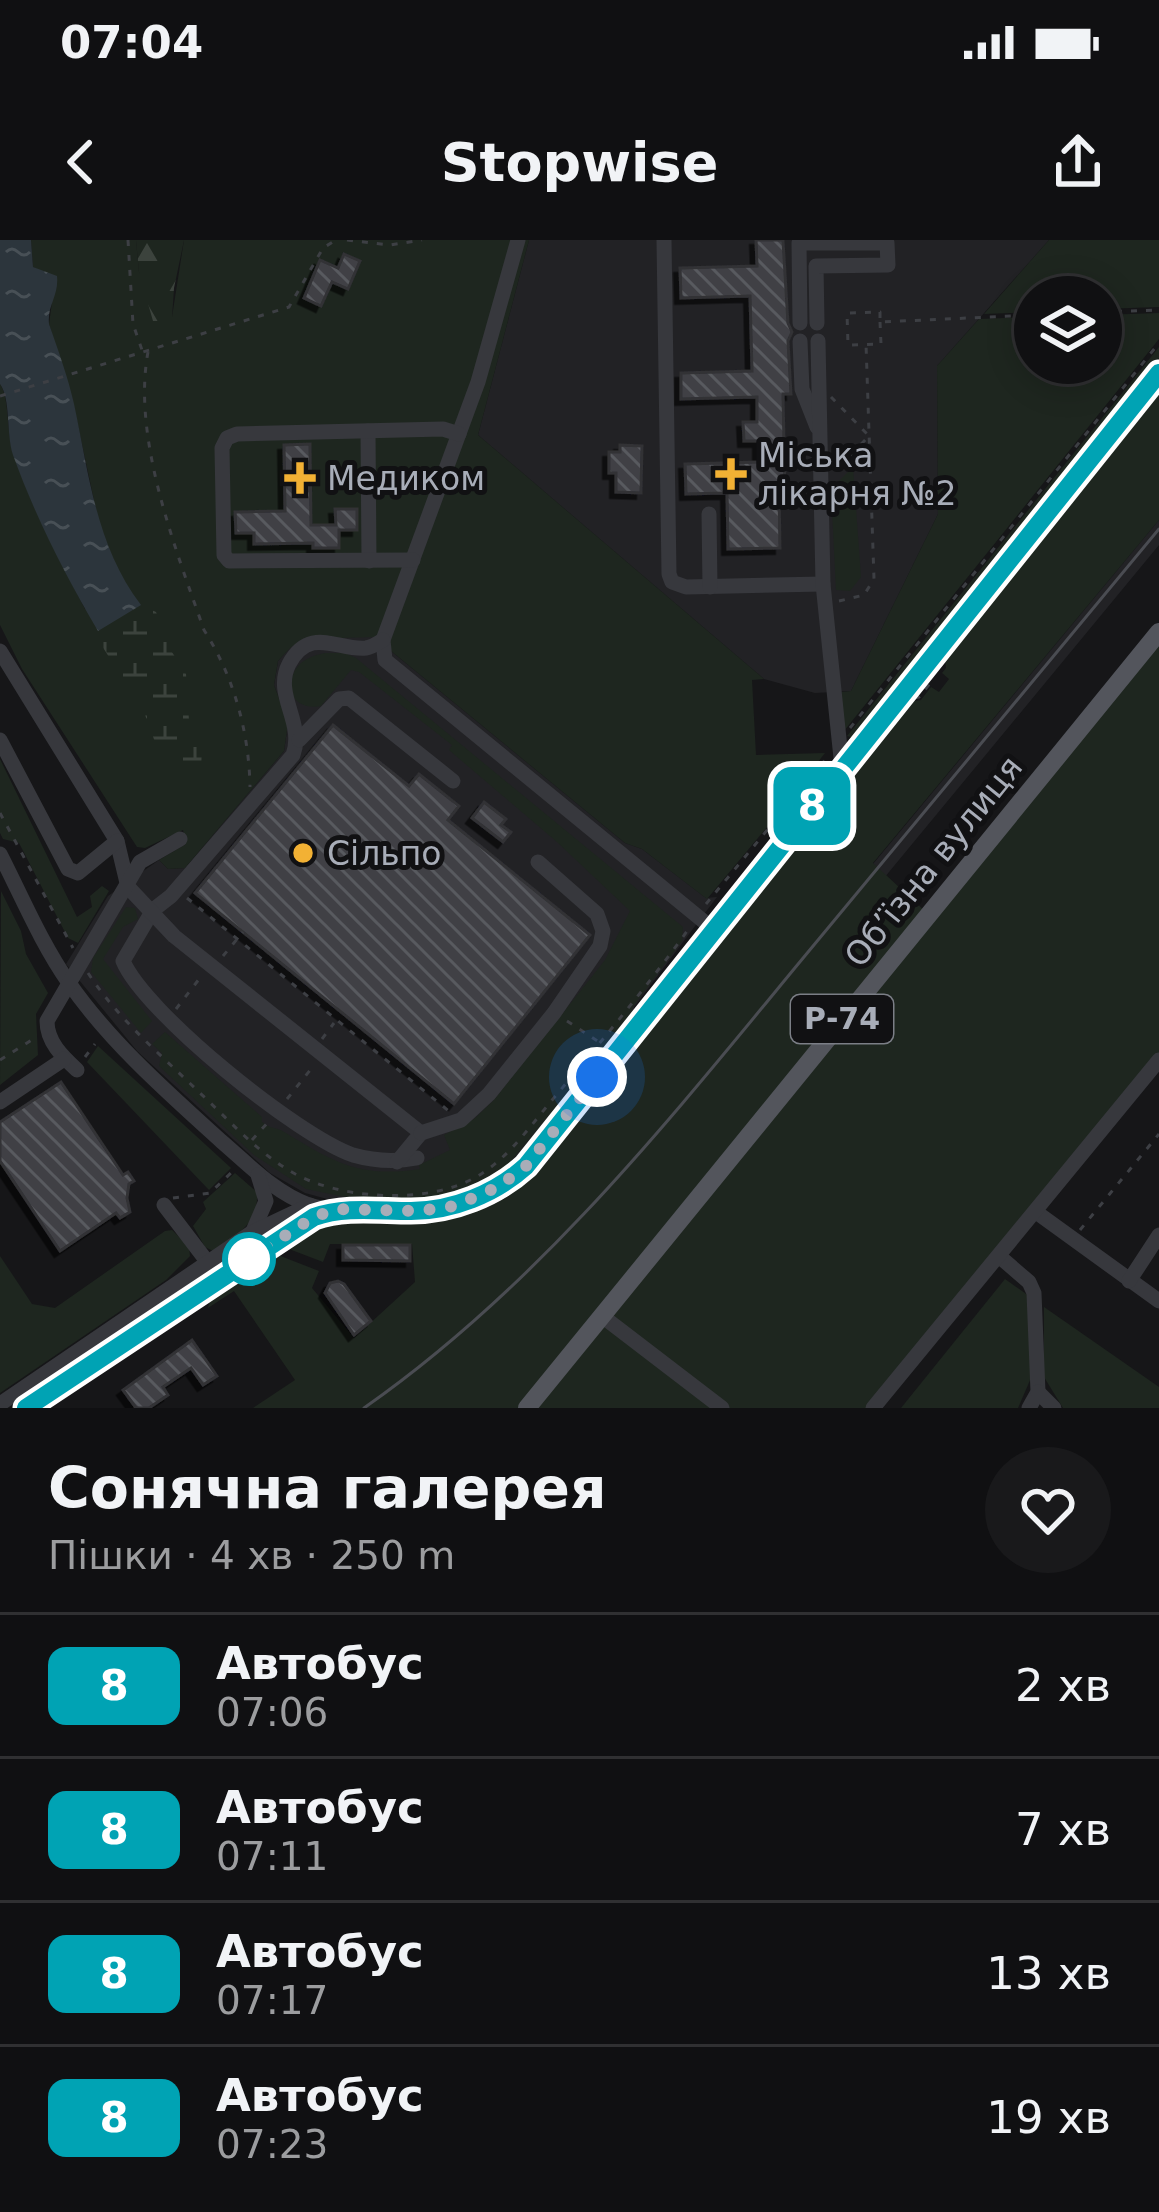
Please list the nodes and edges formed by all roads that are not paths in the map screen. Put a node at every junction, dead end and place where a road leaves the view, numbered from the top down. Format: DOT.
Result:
graph roads {
  1 [pos="518,240"];
  2 [pos="664,240"];
  3 [pos="795,242"];
  4 [pos="809,332"];
  5 [pos="1159,373"];
  6 [pos="368,430"];
  7 [pos="459,434"];
  8 [pos="820,436"];
  9 [pos="709,514"];
  10 [pos="413,560"];
  11 [pos="369,561"];
  12 [pos="710,587"];
  13 [pos="824,592"];
  14 [pos="1159,632"];
  15 [pos="383,640"];
  16 [pos="0,651"];
  17 [pos="0,740"];
  18 [pos="299,740"];
  19 [pos="847,763"];
  20 [pos="453,781"];
  21 [pos="180,839"];
  22 [pos="117,841"];
  23 [pos="0,854"];
  24 [pos="538,862"];
  25 [pos="128,887"];
  26 [pos="153,910"];
  27 [pos="713,929"];
  28 [pos="67,981"];
  29 [pos="1159,1060"];
  30 [pos="0,1102"];
  31 [pos="421,1133"];
  32 [pos="417,1158"];
  33 [pos="397,1162"];
  34 [pos="250,1166"];
  35 [pos="168,1202"];
  36 [pos="310,1205"];
  37 [pos="337,1209"];
  38 [pos="1036,1213"];
  39 [pos="251,1233"];
  40 [pos="1159,1235"];
  41 [pos="1000,1257"];
  42 [pos="209,1264"];
  43 [pos="1129,1281"];
  44 [pos="1159,1301"];
  45 [pos="602,1316"];
  46 [pos="1038,1392"];
  47 [pos="0,1404"];
  48 [pos="26,1408"];
  49 [pos="527,1408"];
  50 [pos="722,1408"];
  51 [pos="873,1408"];
  52 [pos="1029,1408"];
  53 [pos="1054,1408"];
  1 -- 7 [label="street"];
  2 -- 12 [label="street"];
  3 -- 4 [label="street"];
  3 -- 4 [label="street"];
  4 -- 8 [label="street"];
  4 -- 8 [label="street"];
  5 -- 19 [label="street"];
  6 -- 7 [label="street"];
  6 -- 11 [label="street"];
  6 -- 11 [label="street"];
  7 -- 10 [label="street"];
  8 -- 13 [label="street"];
  9 -- 12 [label="street"];
  10 -- 11 [label="street"];
  10 -- 15 [label="street"];
  12 -- 13 [label="street"];
  13 -- 19 [label="street"];
  14 -- 45 [label="main road, Обʼїзна вулиця / Р-74"];
  15 -- 18 [label="street"];
  15 -- 27 [label="street"];
  16 -- 22 [label="street"];
  17 -- 22 [label="street"];
  18 -- 20 [label="street"];
  18 -- 26 [label="street"];
  19 -- 27 [label="street"];
  21 -- 25 [label="street"];
  22 -- 25 [label="street"];
  23 -- 28 [label="street"];
  24 -- 31 [label="street"];
  25 -- 26 [label="street"];
  25 -- 28 [label="street"];
  26 -- 31 [label="street"];
  26 -- 33 [label="street"];
  27 -- 37 [label="street"];
  28 -- 30 [label="street"];
  28 -- 34 [label="street"];
  29 -- 38 [label="street"];
  31 -- 33 [label="street"];
  32 -- 33 [label="street"];
  34 -- 36 [label="street"];
  34 -- 39 [label="street"];
  35 -- 42 [label="street"];
  36 -- 37 [label="street"];
  36 -- 39 [label="street"];
  37 -- 48 [label="street"];
  38 -- 41 [label="street"];
  38 -- 43 [label="street"];
  39 -- 42 [label="street"];
  40 -- 43 [label="street"];
  41 -- 46 [label="street"];
  41 -- 51 [label="street"];
  42 -- 47 [label="street"];
  43 -- 44 [label="street"];
  45 -- 49 [label="main road, Обʼїзна вулиця / Р-74"];
  45 -- 50 [label="street"];
  46 -- 52 [label="street"];
  46 -- 53 [label="street"];
}
